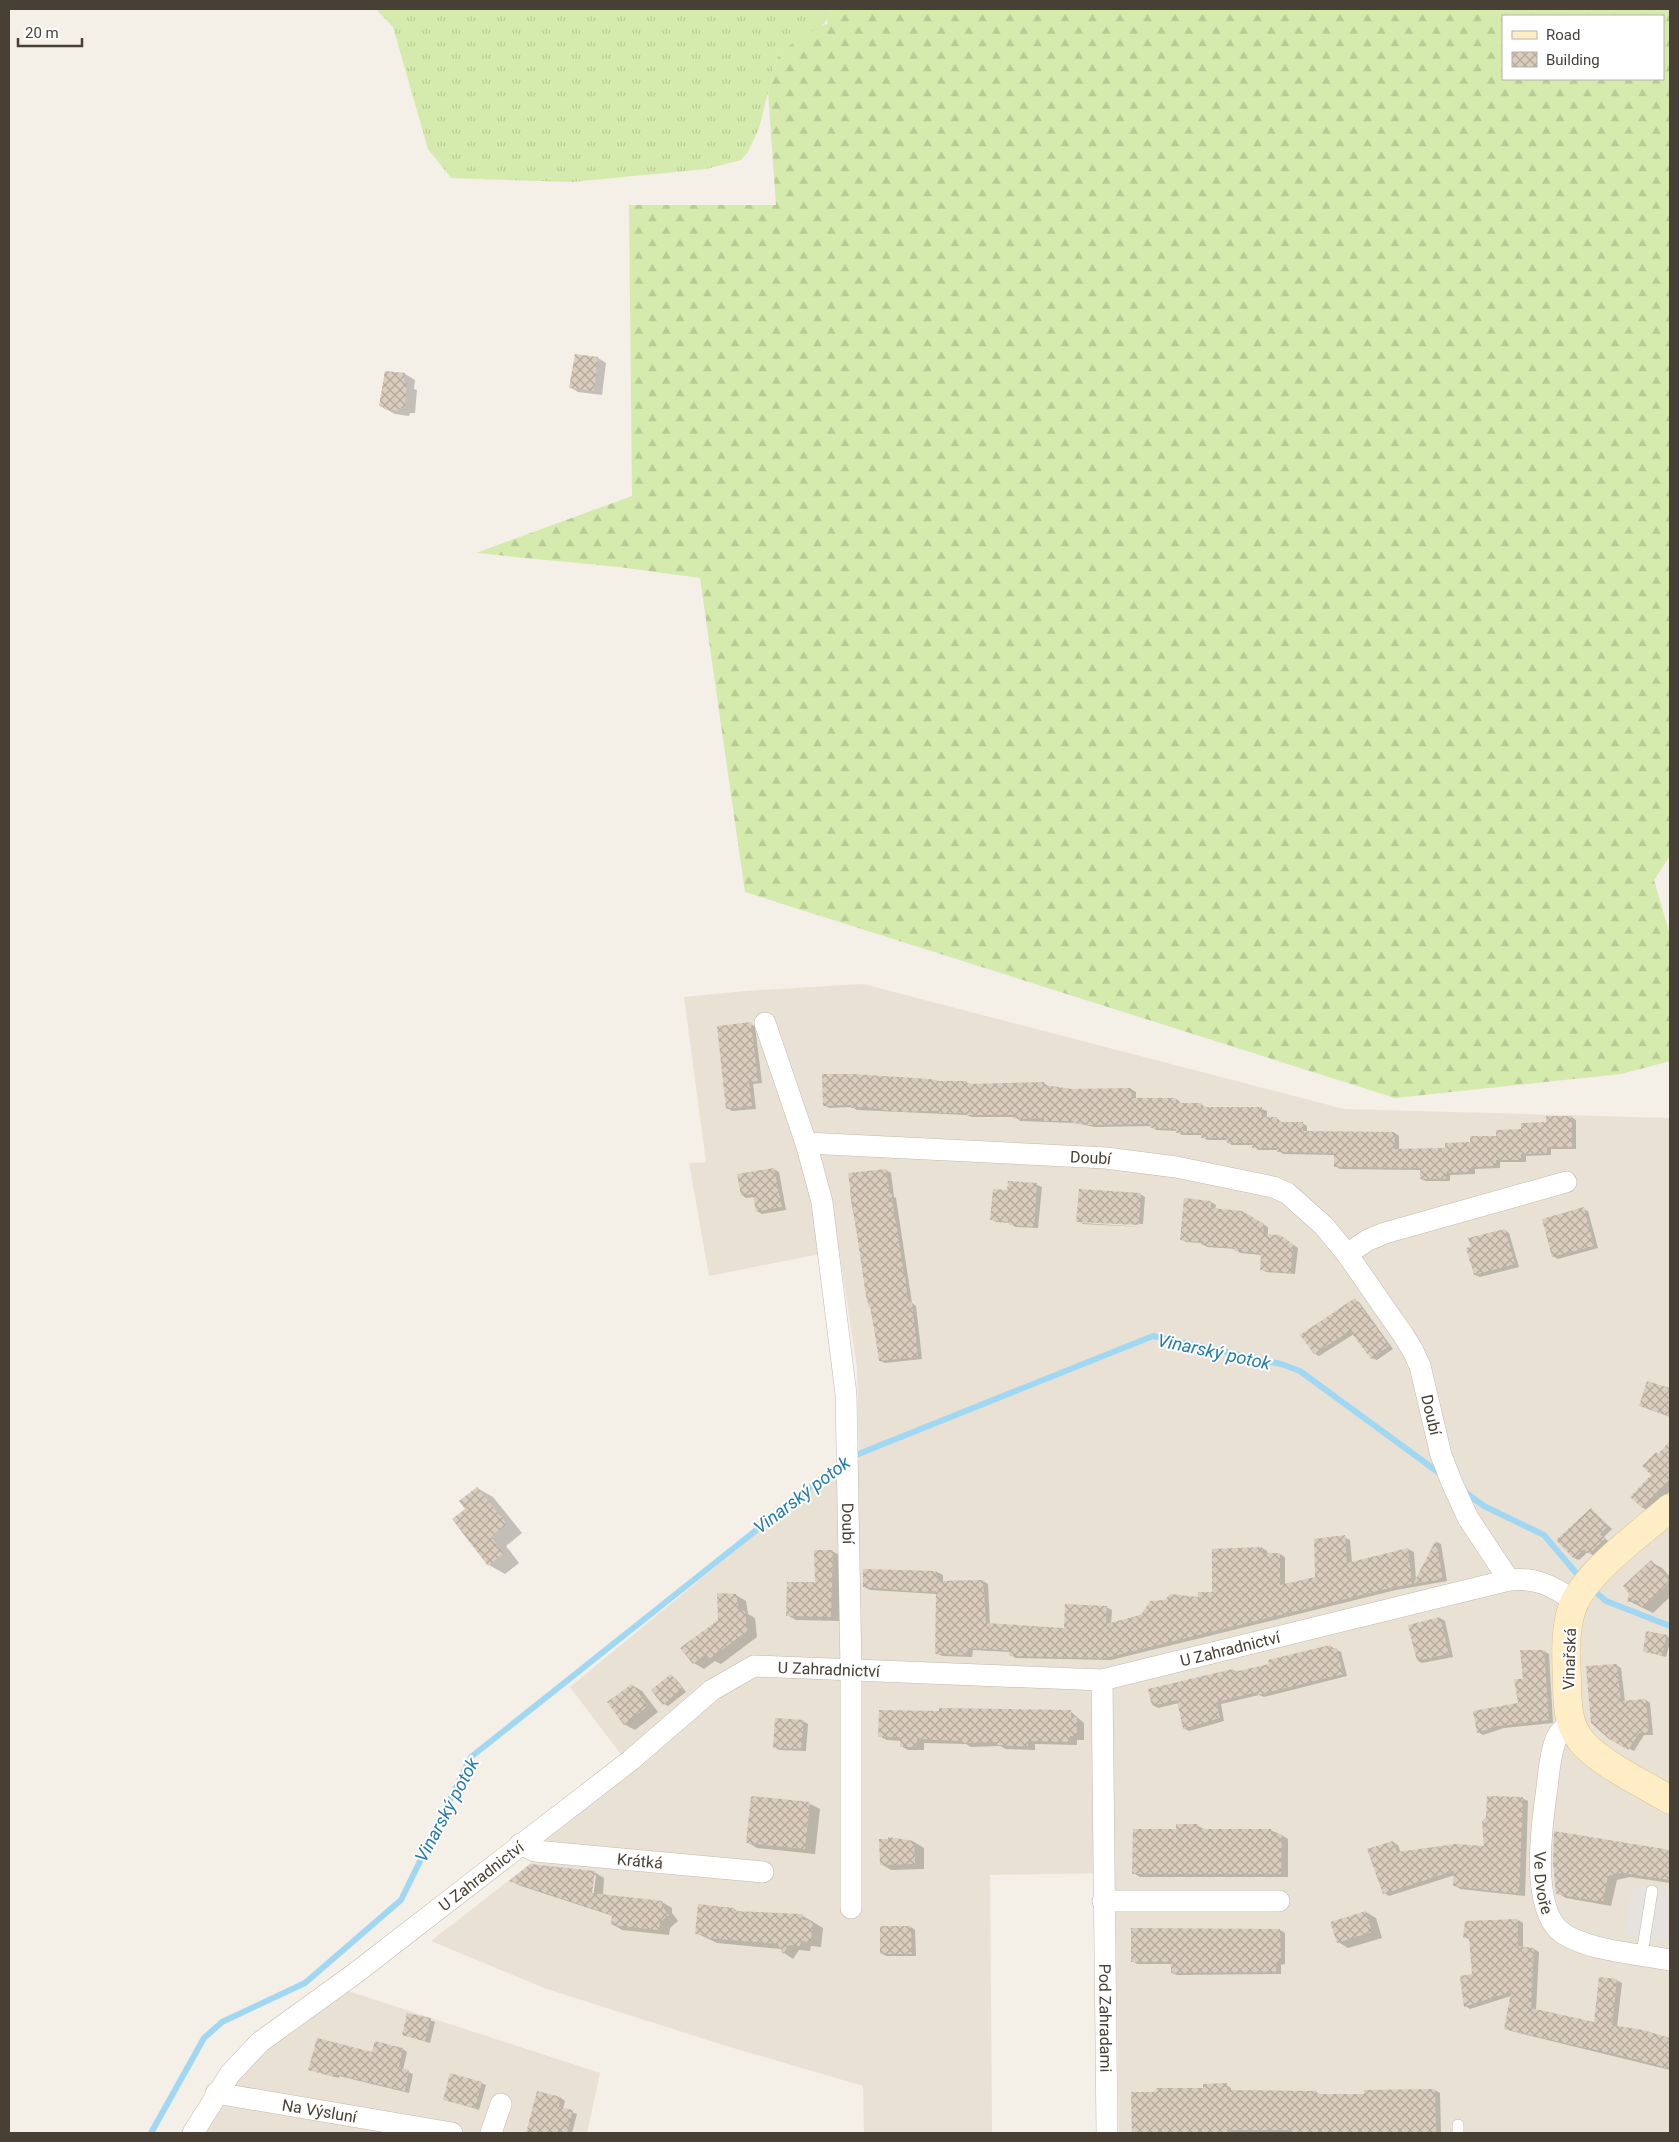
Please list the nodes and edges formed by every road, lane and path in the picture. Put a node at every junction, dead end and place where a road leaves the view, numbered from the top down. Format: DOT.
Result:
graph roads {
  1 [pos="765,1023"];
  2 [pos="806,1143"];
  3 [pos="1566,1182"];
  4 [pos="1347,1254"];
  5 [pos="1670,1508"];
  6 [pos="1509,1580"];
  7 [pos="1575,1601"];
  8 [pos="851,1669"];
  9 [pos="1102,1680"];
  10 [pos="1571,1722"];
  11 [pos="1670,1800"];
  12 [pos="520,1844"];
  13 [pos="763,1872"];
  14 [pos="1652,1891"];
  15 [pos="1103,1901"];
  16 [pos="1280,1901"];
  17 [pos="851,1908"];
  18 [pos="1642,1954"];
  19 [pos="1670,1960"];
  20 [pos="216,2094"];
  21 [pos="500,2104"];
  22 [pos="193,2133"];
  23 [pos="452,2133"];
  24 [pos="491,2133"];
  25 [pos="1107,2133"];
  1 -- 2 [label="street, Doubí"];
  2 -- 4 [label="street, Doubí"];
  2 -- 8 [label="street, Doubí"];
  3 -- 4 [label="street"];
  4 -- 6 [label="street, Doubí"];
  5 -- 7 [label="street, Vinařská"];
  6 -- 7 [label="street, U Zahradnictví"];
  6 -- 9 [label="street, U Zahradnictví"];
  7 -- 10 [label="street, Vinařská"];
  8 -- 9 [label="street, U Zahradnictví"];
  8 -- 12 [label="street, U Zahradnictví"];
  8 -- 17 [label="street, Doubí"];
  9 -- 15 [label="street, Pod Zahradami"];
  10 -- 11 [label="street, Vinařská"];
  10 -- 18 [label="street, Ve Dvoře"];
  12 -- 13 [label="street, Krátká"];
  12 -- 20 [label="street, U Zahradnictví"];
  14 -- 18 [label="lane"];
  15 -- 16 [label="street"];
  15 -- 25 [label="street, Pod Zahradami"];
  18 -- 19 [label="street, Ve Dvoře"];
  20 -- 22 [label="street, U Zahradnictví"];
  20 -- 23 [label="street, Na Výsluní"];
  21 -- 24 [label="street"];
}
